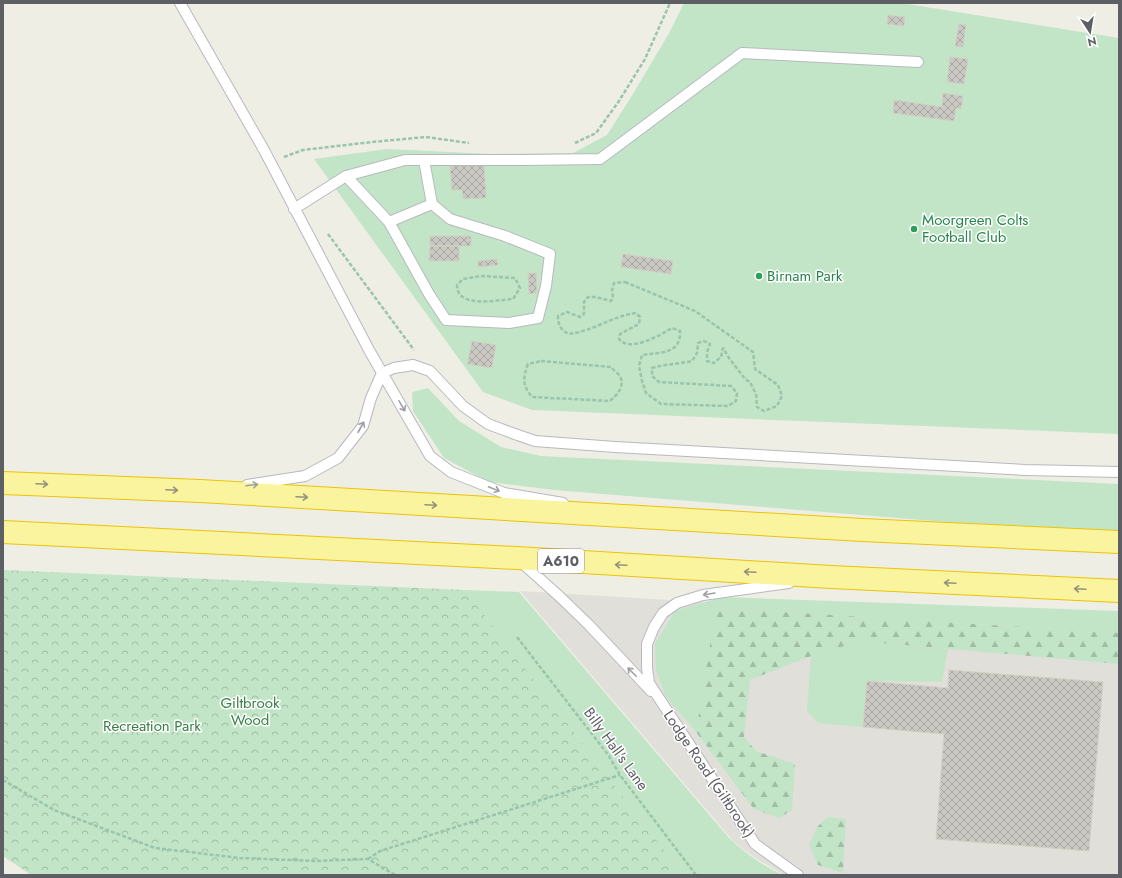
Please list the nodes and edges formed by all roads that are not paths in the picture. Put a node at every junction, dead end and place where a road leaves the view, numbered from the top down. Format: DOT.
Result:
graph roads {
  1 [pos="180,3"];
  2 [pos="918,62"];
  3 [pos="424,160"];
  4 [pos="346,176"];
  5 [pos="432,204"];
  6 [pos="294,209"];
  7 [pos="389,222"];
  8 [pos="382,373"];
  9 [pos="1119,472"];
  10 [pos="3,483"];
  11 [pos="200,492"];
  12 [pos="621,516"];
  13 [pos="3,532"];
  14 [pos="1119,542"];
  15 [pos="517,558"];
  16 [pos="831,577"];
  17 [pos="1119,591"];
  18 [pos="659,699"];
  19 [pos="798,875"];
  1 -- 6 [label="lane"];
  2 -- 3 [label="lane"];
  3 -- 4 [label="lane"];
  3 -- 5 [label="lane"];
  4 -- 6 [label="lane"];
  4 -- 7 [label="lane"];
  5 -- 7 [label="lane"];
  5 -- 7 [label="lane"];
  6 -- 8 [label="lane"];
  8 -- 9 [label="lane"];
  11 -- 8 [label="lane, one-way"];
  8 -- 12 [label="lane, one-way"];
  10 -- 11 [label="highway, one-way"];
  11 -- 12 [label="highway, one-way"];
  12 -- 14 [label="highway"];
  13 -- 15 [label="highway, A610"];
  16 -- 15 [label="highway, A610, one-way"];
  18 -- 15 [label="lane, one-way"];
  17 -- 16 [label="highway, A610, one-way"];
  16 -- 18 [label="lane, one-way"];
  18 -- 19 [label="lane, Lodge Road (Giltbrook)"];
}
